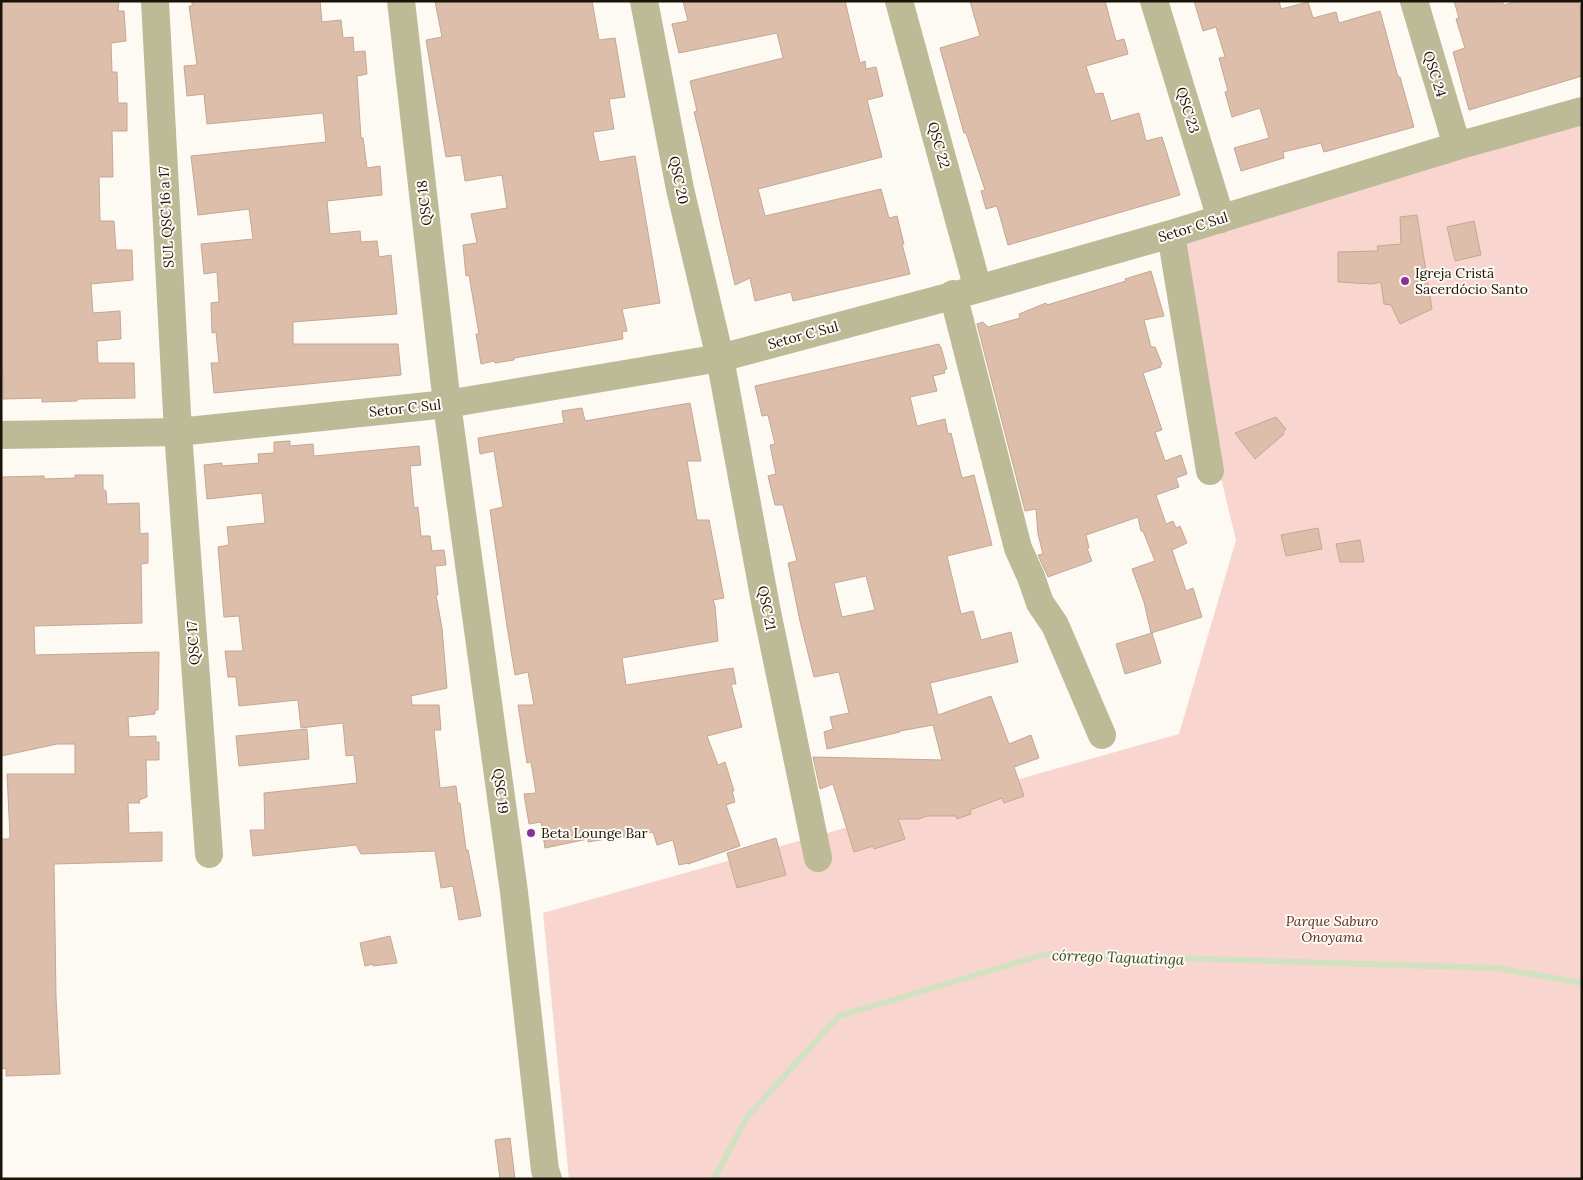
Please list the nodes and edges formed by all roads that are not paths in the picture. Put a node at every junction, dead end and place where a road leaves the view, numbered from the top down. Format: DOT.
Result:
graph roads {
  1 [pos="155,1"];
  2 [pos="401,1"];
  3 [pos="644,1"];
  4 [pos="899,1"];
  5 [pos="1154,1"];
  6 [pos="1414,1"];
  7 [pos="1582,111"];
  8 [pos="1456,146"];
  9 [pos="1221,219"];
  10 [pos="1171,234"];
  11 [pos="966,292"];
  12 [pos="720,358"];
  13 [pos="447,404"];
  14 [pos="178,432"];
  15 [pos="1,435"];
  16 [pos="1210,471"];
  17 [pos="1102,735"];
  18 [pos="209,854"];
  19 [pos="818,858"];
  20 [pos="548,1179"];
  1 -- 14 [label="street, SUL QSC 16 a 17"];
  2 -- 13 [label="street, QSC 18"];
  3 -- 12 [label="street, QSC 20"];
  4 -- 11 [label="street, QSC 22"];
  5 -- 9 [label="street, QSC 23"];
  6 -- 8 [label="street, QSC 24"];
  7 -- 8 [label="street, Setor C Sul"];
  8 -- 9 [label="street, Setor C Sul"];
  9 -- 10 [label="street, Setor C Sul"];
  10 -- 11 [label="street, Setor C Sul"];
  10 -- 16 [label="street"];
  11 -- 12 [label="street, Setor C Sul"];
  11 -- 17 [label="street, QSC 22"];
  12 -- 13 [label="street, Setor C Sul"];
  12 -- 19 [label="street, QSC 21"];
  13 -- 14 [label="street, Setor C Sul"];
  13 -- 20 [label="street, QSC 19"];
  14 -- 15 [label="street, Setor C Sul"];
  14 -- 18 [label="street, QSC 17"];
}
